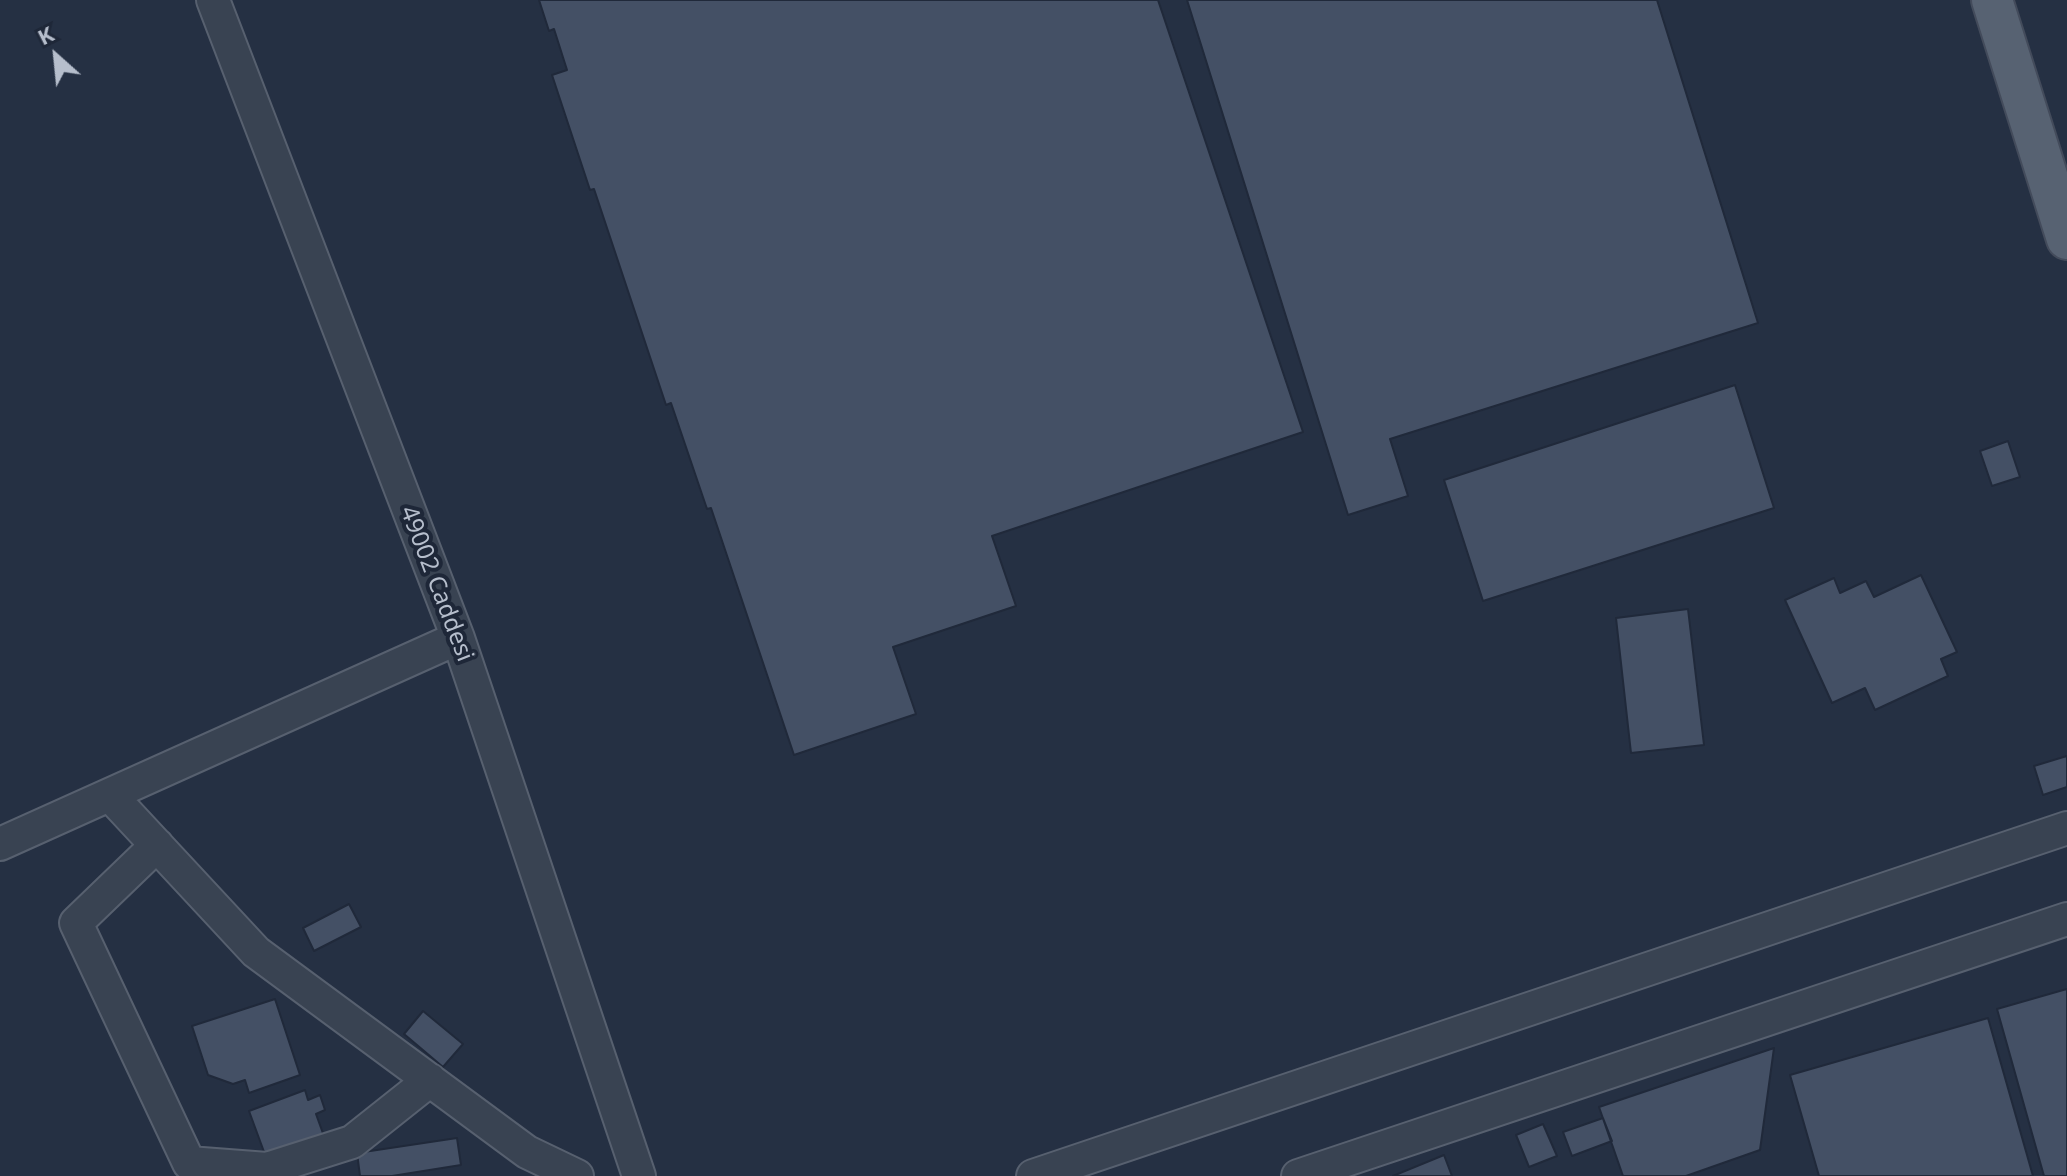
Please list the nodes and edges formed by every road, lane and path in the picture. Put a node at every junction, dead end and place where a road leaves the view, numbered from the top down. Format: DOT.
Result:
graph roads {
  1 [pos="213,0"];
  2 [pos="1992,0"];
  3 [pos="2067,239"];
  4 [pos="458,638"];
  5 [pos="110,795"];
  6 [pos="2067,828"];
  7 [pos="0,844"];
  8 [pos="157,845"];
  9 [pos="2067,919"];
  10 [pos="430,1080"];
  11 [pos="577,1176"];
  12 [pos="639,1176"];
  13 [pos="1033,1176"];
  14 [pos="1298,1176"];
  1 -- 4 [label="street, 49002 Caddesi"];
  2 -- 3 [label="main road"];
  4 -- 5 [label="street"];
  4 -- 12 [label="street, 49002 Caddesi"];
  5 -- 7 [label="street"];
  5 -- 8 [label="street"];
  6 -- 13 [label="street"];
  8 -- 10 [label="street"];
  8 -- 10 [label="street"];
  9 -- 14 [label="street"];
  10 -- 11 [label="street"];
}
